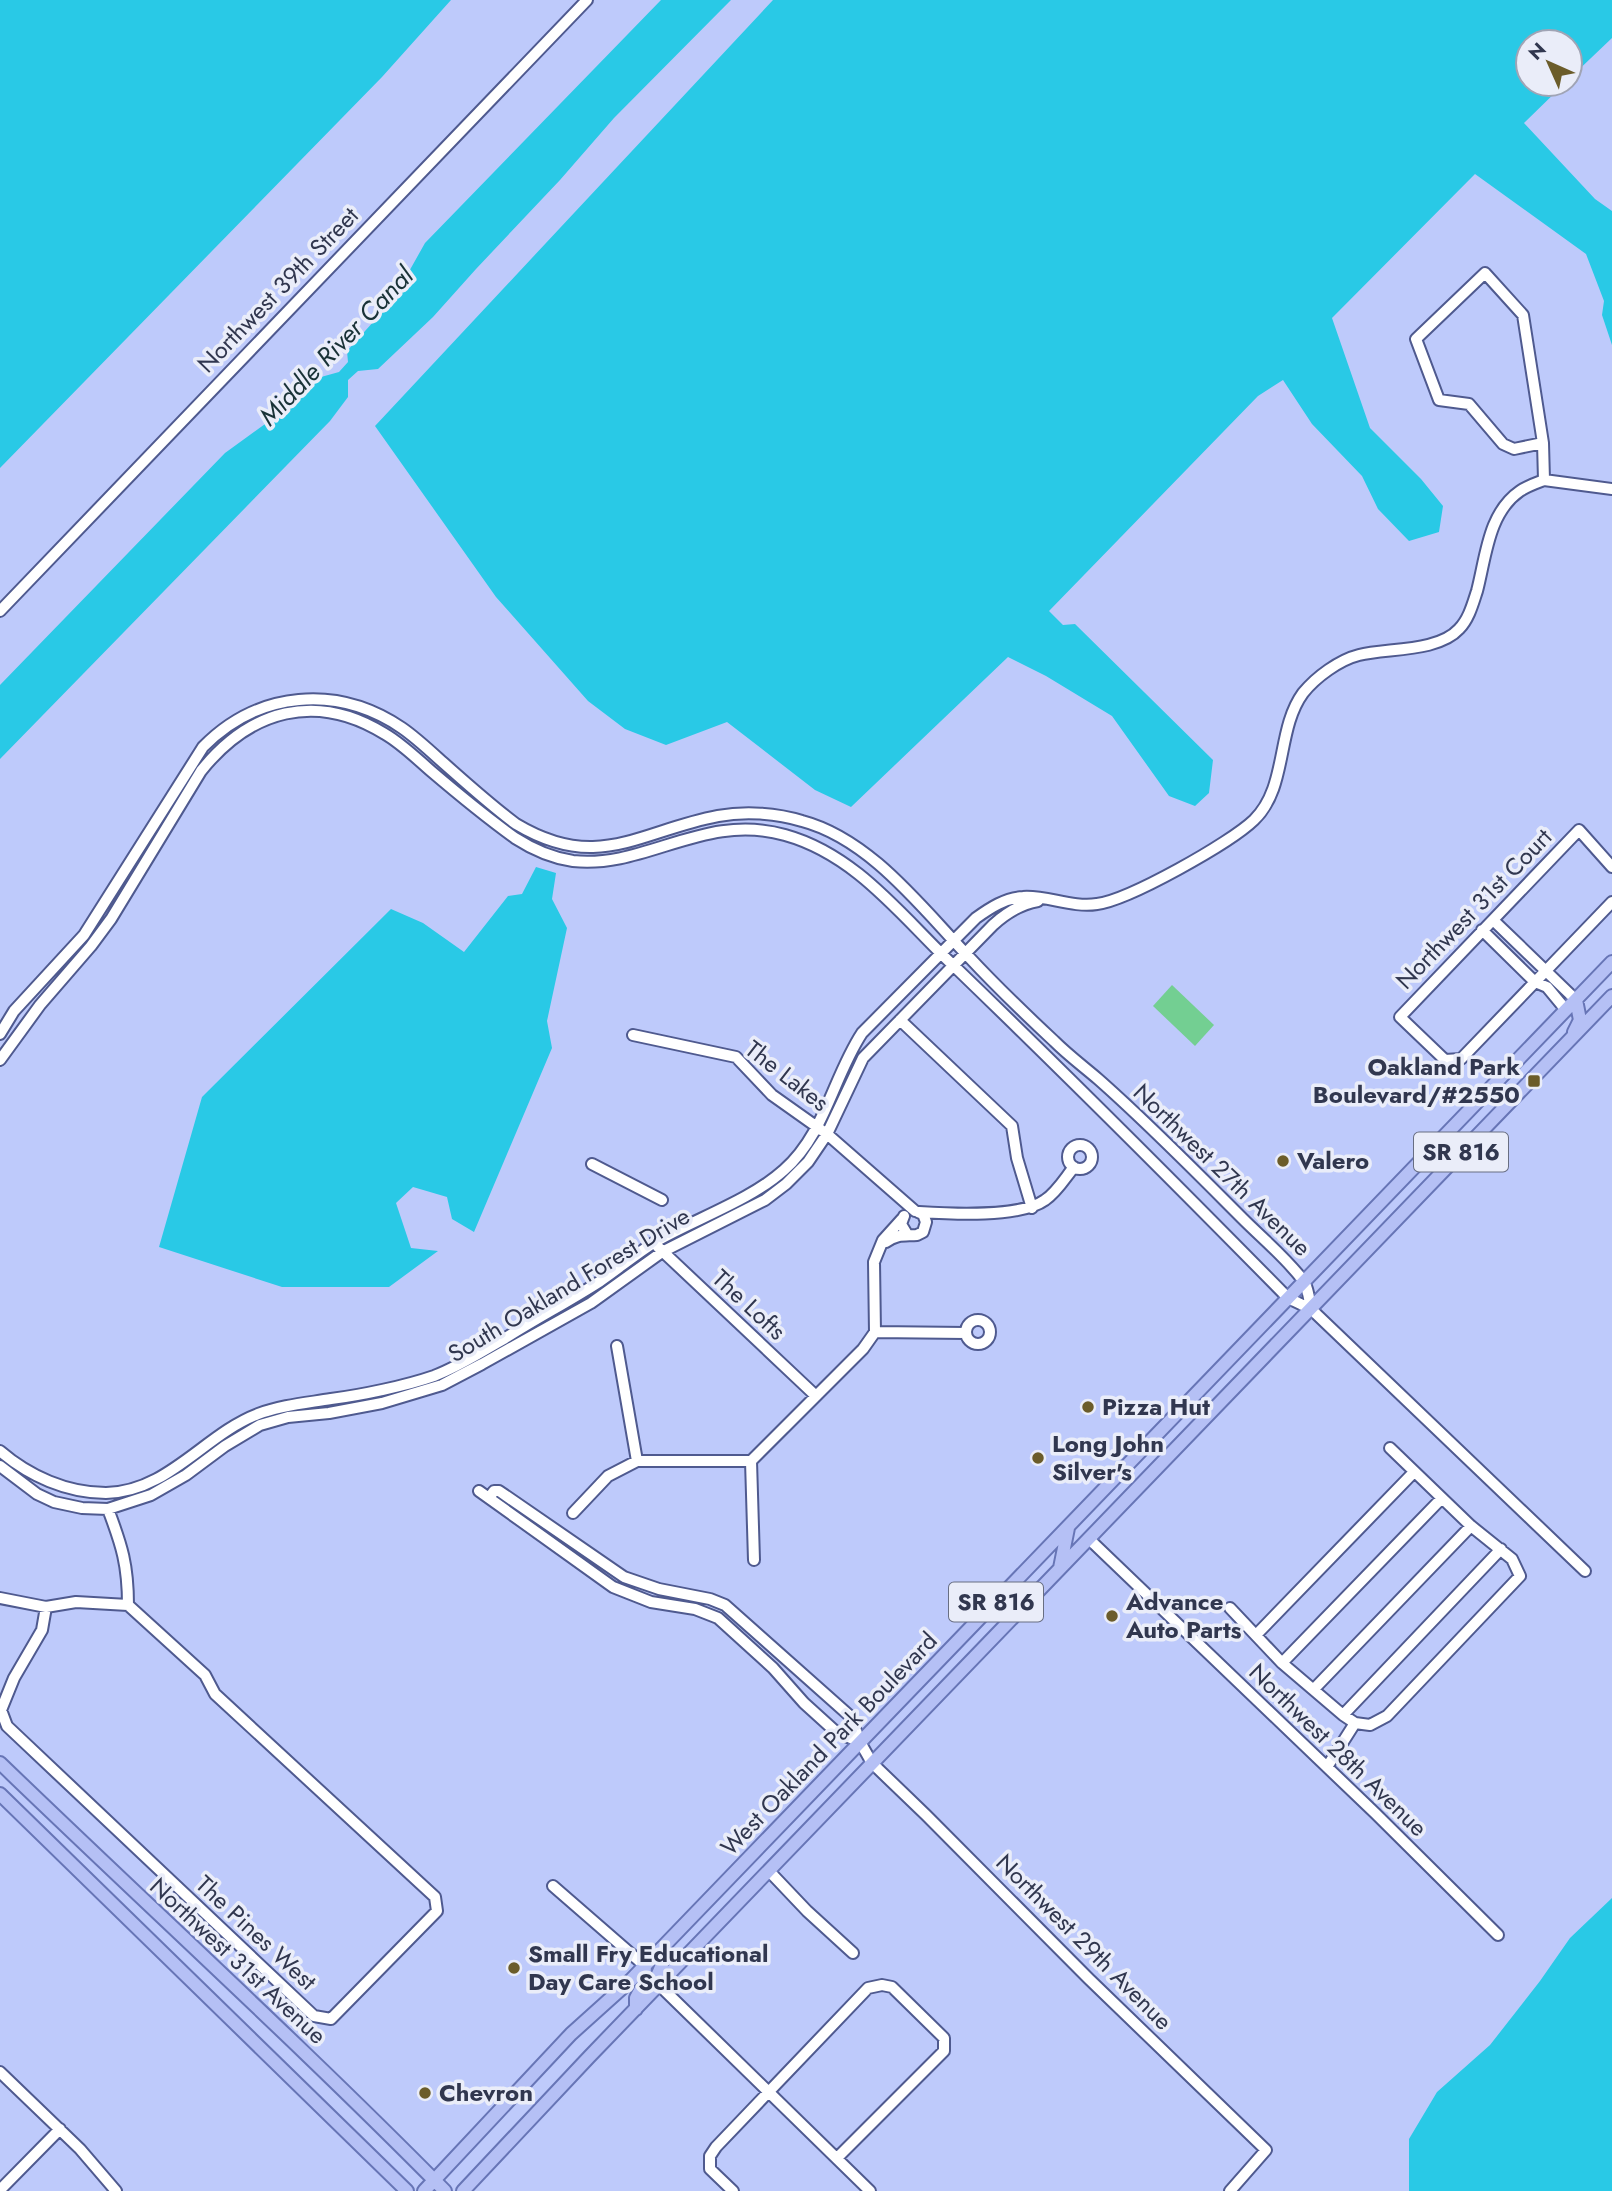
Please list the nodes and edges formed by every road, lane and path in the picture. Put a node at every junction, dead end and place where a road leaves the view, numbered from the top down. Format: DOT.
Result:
graph roads {
  1 [pos="587,0"];
  2 [pos="1544,443"];
  3 [pos="1544,480"];
  4 [pos="1612,489"];
  5 [pos="0,611"];
  6 [pos="1612,867"];
  7 [pos="1044,900"];
  8 [pos="1612,902"];
  9 [pos="1493,920"];
  10 [pos="1482,930"];
  11 [pos="953,939"];
  12 [pos="941,953"];
  13 [pos="966,954"];
  14 [pos="1612,962"];
  15 [pos="954,966"];
  16 [pos="1545,971"];
  17 [pos="1535,982"];
  18 [pos="1592,982"];
  19 [pos="1612,996"];
  20 [pos="1576,1000"];
  21 [pos="1566,1010"];
  22 [pos="1591,1018"];
  23 [pos="900,1020"];
  24 [pos="0,1034"];
  25 [pos="633,1035"];
  26 [pos="1571,1038"];
  27 [pos="0,1060"];
  28 [pos="822,1130"];
  29 [pos="592,1164"];
  30 [pos="1074,1167"];
  31 [pos="894,1193"];
  32 [pos="662,1200"];
  33 [pos="1032,1208"];
  34 [pos="917,1211"];
  35 [pos="941,1213"];
  36 [pos="903,1218"];
  37 [pos="926,1222"];
  38 [pos="907,1234"];
  39 [pos="658,1247"];
  40 [pos="879,1249"];
  41 [pos="1304,1281"];
  42 [pos="1287,1298"];
  43 [pos="1311,1309"];
  44 [pos="543,1315"];
  45 [pos="549,1326"];
  46 [pos="875,1332"];
  47 [pos="966,1333"];
  48 [pos="617,1346"];
  49 [pos="426,1384"];
  50 [pos="816,1396"];
  51 [pos="1390,1448"];
  52 [pos="0,1451"];
  53 [pos="637,1461"];
  54 [pos="751,1461"];
  55 [pos="0,1466"];
  56 [pos="1414,1472"];
  57 [pos="479,1491"];
  58 [pos="489,1498"];
  59 [pos="1441,1499"];
  60 [pos="1089,1505"];
  61 [pos="108,1509"];
  62 [pos="573,1513"];
  63 [pos="1471,1526"];
  64 [pos="1069,1527"];
  65 [pos="1089,1538"];
  66 [pos="1501,1549"];
  67 [pos="754,1560"];
  68 [pos="1060,1568"];
  69 [pos="1585,1571"];
  70 [pos="687,1594"];
  71 [pos="0,1598"];
  72 [pos="721,1603"];
  73 [pos="128,1605"];
  74 [pos="46,1607"];
  75 [pos="684,1607"];
  76 [pos="1230,1608"];
  77 [pos="714,1616"];
  78 [pos="1256,1635"];
  79 [pos="1282,1663"];
  80 [pos="1314,1689"];
  81 [pos="1343,1715"];
  82 [pos="1355,1723"];
  83 [pos="860,1742"];
  84 [pos="0,1763"];
  85 [pos="872,1763"];
  86 [pos="1327,1767"];
  87 [pos="0,1794"];
  88 [pos="769,1871"];
  89 [pos="553,1885"];
  90 [pos="1498,1935"];
  91 [pos="661,1950"];
  92 [pos="853,1953"];
  93 [pos="645,1966"];
  94 [pos="659,1985"];
  95 [pos="636,2009"];
  96 [pos="0,2071"];
  97 [pos="769,2092"];
  98 [pos="60,2129"];
  99 [pos="837,2158"];
  100 [pos="435,2180"];
  101 [pos="0,2190"];
  102 [pos="116,2191"];
  103 [pos="407,2191"];
  104 [pos="424,2191"];
  105 [pos="446,2191"];
  106 [pos="463,2191"];
  107 [pos="733,2191"];
  108 [pos="870,2191"];
  109 [pos="1230,2191"];
  1 -- 5 [label="street, Northwest 39th Street"];
  2 -- 2 [label="street"];
  2 -- 3 [label="street"];
  3 -- 4 [label="street"];
  3 -- 7 [label="street, South Oakland Forest Drive"];
  6 -- 9 [label="street, Northwest 31st Court"];
  7 -- 11 [label="street, South Oakland Forest Drive"];
  7 -- 13 [label="street, South Oakland Forest Drive"];
  8 -- 16 [label="street"];
  9 -- 10 [label="street, Northwest 31st Court"];
  9 -- 16 [label="street"];
  10 -- 17 [label="street"];
  10 -- 17 [label="street, Northwest 31st Court"];
  11 -- 12 [label="street, South Oakland Forest Drive"];
  11 -- 13 [label="street, Northwest 27th Avenue"];
  11 -- 24 [label="street, Northwest 27th Avenue"];
  12 -- 15 [label="street"];
  12 -- 27 [label="street"];
  12 -- 28 [label="street, South Oakland Forest Drive"];
  13 -- 15 [label="street, South Oakland Forest Drive"];
  13 -- 41 [label="street, Northwest 27th Avenue"];
  14 -- 18 [label="main road, West Oakland Park Boulevard / SR 816"];
  15 -- 23 [label="street, South Oakland Forest Drive"];
  15 -- 42 [label="street"];
  16 -- 17 [label="street"];
  16 -- 20 [label="street"];
  17 -- 21 [label="street"];
  18 -- 20 [label="main road, West Oakland Park Boulevard / SR 816"];
  18 -- 22 [label="main road"];
  19 -- 22 [label="main road, West Oakland Park Boulevard / SR 816"];
  20 -- 21 [label="main road, West Oakland Park Boulevard / SR 816"];
  20 -- 26 [label="main road"];
  21 -- 41 [label="main road, West Oakland Park Boulevard / SR 816"];
  22 -- 26 [label="main road, West Oakland Park Boulevard / SR 816"];
  23 -- 28 [label="street, South Oakland Forest Drive"];
  23 -- 33 [label="street"];
  25 -- 28 [label="street, The Lakes"];
  26 -- 43 [label="main road, West Oakland Park Boulevard / SR 816"];
  28 -- 31 [label="street, The Lakes"];
  28 -- 39 [label="street, South Oakland Forest Drive"];
  29 -- 32 [label="street"];
  30 -- 33 [label="street"];
  31 -- 34 [label="street, The Lakes"];
  31 -- 36 [label="street, The Lakes"];
  33 -- 35 [label="street"];
  34 -- 35 [label="street"];
  34 -- 36 [label="street"];
  34 -- 37 [label="street"];
  35 -- 37 [label="street"];
  36 -- 38 [label="street"];
  36 -- 40 [label="street"];
  37 -- 38 [label="street"];
  38 -- 40 [label="street"];
  39 -- 44 [label="street, South Oakland Forest Drive"];
  39 -- 45 [label="street, South Oakland Forest Drive"];
  39 -- 50 [label="street, The Lofts"];
  40 -- 46 [label="street"];
  41 -- 42 [label="main road, West Oakland Park Boulevard / SR 816"];
  41 -- 43 [label="street, Northwest 27th Avenue"];
  42 -- 43 [label="street"];
  42 -- 60 [label="main road, West Oakland Park Boulevard / SR 816"];
  43 -- 65 [label="main road, West Oakland Park Boulevard / SR 816"];
  43 -- 69 [label="street"];
  44 -- 45 [label="street"];
  44 -- 49 [label="street, South Oakland Forest Drive"];
  45 -- 49 [label="street, South Oakland Forest Drive"];
  46 -- 47 [label="street"];
  46 -- 50 [label="street"];
  48 -- 53 [label="street"];
  49 -- 52 [label="street, South Oakland Forest Drive"];
  49 -- 61 [label="street, South Oakland Forest Drive"];
  50 -- 54 [label="street"];
  51 -- 56 [label="street"];
  53 -- 54 [label="street"];
  53 -- 62 [label="street"];
  54 -- 67 [label="street"];
  55 -- 61 [label="street, South Oakland Forest Drive"];
  56 -- 59 [label="street"];
  56 -- 78 [label="street"];
  57 -- 58 [label="street"];
  58 -- 70 [label="street"];
  58 -- 75 [label="street"];
  59 -- 63 [label="street"];
  59 -- 79 [label="street"];
  60 -- 64 [label="main road, West Oakland Park Boulevard / SR 816"];
  60 -- 65 [label="main road"];
  61 -- 73 [label="street"];
  63 -- 66 [label="street"];
  63 -- 80 [label="street"];
  64 -- 68 [label="main road"];
  64 -- 83 [label="main road, West Oakland Park Boulevard / SR 816"];
  65 -- 68 [label="main road, West Oakland Park Boulevard / SR 816"];
  65 -- 86 [label="street, Northwest 28th Avenue"];
  66 -- 81 [label="street"];
  66 -- 82 [label="street"];
  68 -- 85 [label="main road, West Oakland Park Boulevard / SR 816"];
  70 -- 72 [label="street"];
  70 -- 75 [label="street"];
  71 -- 74 [label="street"];
  72 -- 77 [label="street"];
  72 -- 83 [label="street, Northwest 29th Avenue"];
  73 -- 74 [label="street"];
  73 -- 74 [label="street, The Pines West"];
  75 -- 77 [label="street"];
  76 -- 78 [label="street"];
  77 -- 83 [label="street"];
  78 -- 79 [label="street"];
  79 -- 80 [label="street"];
  80 -- 81 [label="street"];
  81 -- 82 [label="street"];
  82 -- 86 [label="street"];
  83 -- 85 [label="street, Northwest 29th Avenue"];
  83 -- 91 [label="main road, West Oakland Park Boulevard / SR 816"];
  84 -- 100 [label="main road, Northwest 31st Avenue"];
  85 -- 88 [label="main road, West Oakland Park Boulevard / SR 816"];
  85 -- 109 [label="street, Northwest 29th Avenue"];
  86 -- 90 [label="street, Northwest 28th Avenue"];
  87 -- 103 [label="main road, Northwest 31st Avenue"];
  88 -- 92 [label="street"];
  88 -- 94 [label="main road, West Oakland Park Boulevard / SR 816"];
  89 -- 93 [label="street"];
  91 -- 93 [label="main road, West Oakland Park Boulevard / SR 816"];
  91 -- 94 [label="main road"];
  93 -- 95 [label="main road"];
  93 -- 100 [label="main road, West Oakland Park Boulevard / SR 816"];
  94 -- 95 [label="main road, West Oakland Park Boulevard / SR 816"];
  94 -- 97 [label="street"];
  95 -- 106 [label="main road, West Oakland Park Boulevard / SR 816"];
  96 -- 98 [label="street"];
  97 -- 99 [label="street"];
  97 -- 99 [label="street"];
  97 -- 107 [label="street"];
  98 -- 101 [label="street"];
  98 -- 102 [label="street"];
  99 -- 108 [label="street"];
  100 -- 104 [label="main road, West Oakland Park Boulevard / SR 816"];
  100 -- 105 [label="main road, Northwest 31st Avenue"];
}
